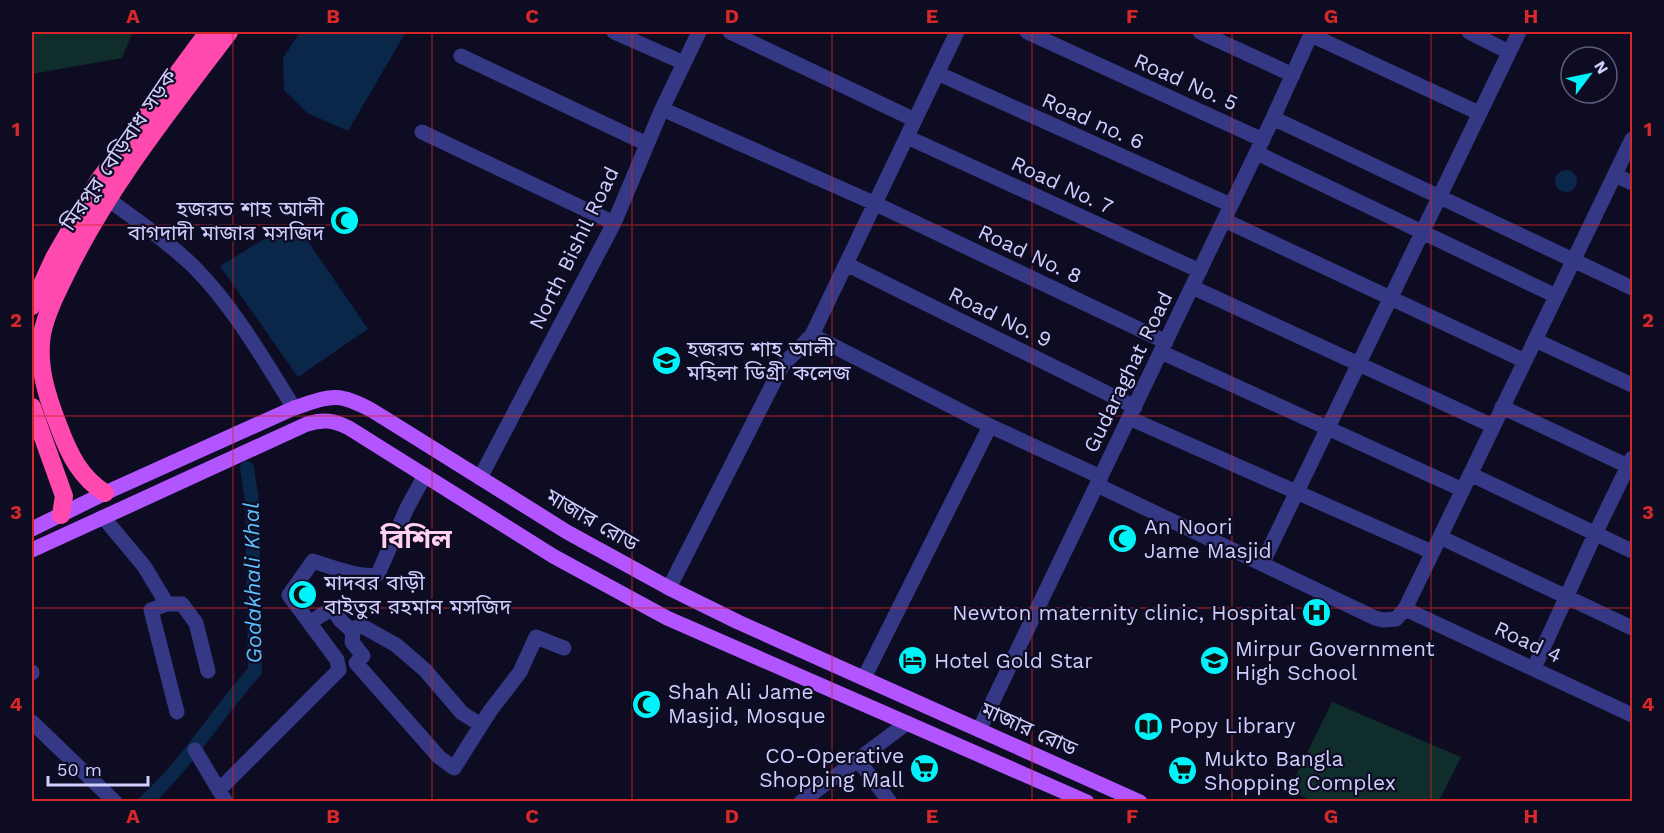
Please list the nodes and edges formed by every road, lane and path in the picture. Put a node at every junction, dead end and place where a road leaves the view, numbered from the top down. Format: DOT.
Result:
graph roads {
  1 [pos="208,32"];
  2 [pos="228,32"];
  3 [pos="614,32"];
  4 [pos="699,32"];
  5 [pos="730,32"];
  6 [pos="1027,32"];
  7 [pos="1200,32"];
  8 [pos="1469,32"];
  9 [pos="1519,32"];
  10 [pos="1312,33"];
  11 [pos="951,34"];
  12 [pos="1509,52"];
  13 [pos="461,56"];
  14 [pos="684,63"];
  15 [pos="937,73"];
  16 [pos="1293,75"];
  17 [pos="662,108"];
  18 [pos="1479,113"];
  19 [pos="1273,118"];
  20 [pos="915,120"];
  21 [pos="422,132"];
  22 [pos="907,137"];
  23 [pos="1632,139"];
  24 [pos="647,144"];
  25 [pos="1260,146"];
  26 [pos="1615,175"];
  27 [pos="1632,183"];
  28 [pos="1438,196"];
  29 [pos="100,200"];
  30 [pos="876,204"];
  31 [pos="1232,205"];
  32 [pos="1224,220"];
  33 [pos="614,223"];
  34 [pos="1421,232"];
  35 [pos="1574,260"];
  36 [pos="846,264"];
  37 [pos="1200,271"];
  38 [pos="1192,287"];
  39 [pos="1632,288"];
  40 [pos="1556,296"];
  41 [pos="1390,297"];
  42 [pos="32,306"];
  43 [pos="40,314"];
  44 [pos="812,335"];
  45 [pos="1535,340"];
  46 [pos="1163,347"];
  47 [pos="1525,361"];
  48 [pos="1358,363"];
  49 [pos="1632,385"];
  50 [pos="321,400"];
  51 [pos="360,404"];
  52 [pos="1503,407"];
  53 [pos="32,408"];
  54 [pos="294,408"];
  55 [pos="1132,412"];
  56 [pos="322,419"];
  57 [pos="990,426"];
  58 [pos="1493,426"];
  59 [pos="349,428"];
  60 [pos="1328,428"];
  61 [pos="1631,464"];
  62 [pos="82,474"];
  63 [pos="1470,474"];
  64 [pos="425,475"];
  65 [pos="480,478"];
  66 [pos="1099,481"];
  67 [pos="60,485"];
  68 [pos="1463,490"];
  69 [pos="1297,492"];
  70 [pos="105,493"];
  71 [pos="468,502"];
  72 [pos="109,514"];
  73 [pos="61,515"];
  74 [pos="32,529"];
  75 [pos="69,532"];
  76 [pos="567,532"];
  77 [pos="1596,532"];
  78 [pos="1440,537"];
  79 [pos="32,550"];
  80 [pos="1632,551"];
  81 [pos="1432,552"];
  82 [pos="553,556"];
  83 [pos="1262,564"];
  84 [pos="669,588"];
  85 [pos="1566,597"];
  86 [pos="167,604"];
  87 [pos="1405,609"];
  88 [pos="317,618"];
  89 [pos="1632,628"];
  90 [pos="350,629"];
  91 [pos="564,648"];
  92 [pos="1534,668"];
  93 [pos="208,671"];
  94 [pos="864,678"];
  95 [pos="177,712"];
  96 [pos="1632,716"];
  97 [pos="32,723"];
  98 [pos="907,723"];
  99 [pos="482,725"];
  100 [pos="979,730"];
  101 [pos="195,750"];
  102 [pos="970,751"];
  103 [pos="858,760"];
  104 [pos="223,796"];
  105 [pos="115,801"];
  106 [pos="801,801"];
  107 [pos="890,801"];
  108 [pos="1087,801"];
  109 [pos="1140,801"];
  1 -- 29 [label="highway, মিরপুর বেড়িবাধ সড়ক"];
  2 -- 29 [label="highway, মিরপুর বেড়িবাধ সড়ক"];
  3 -- 14 [label="street"];
  4 -- 14 [label="street, North Bishil Road"];
  5 -- 20 [label="street"];
  6 -- 25 [label="street, Road No. 5"];
  7 -- 16 [label="street"];
  8 -- 12 [label="street"];
  9 -- 12 [label="street"];
  10 -- 16 [label="street, Gudaraghat Road"];
  10 -- 18 [label="street"];
  11 -- 15 [label="street"];
  12 -- 18 [label="street"];
  13 -- 24 [label="street"];
  14 -- 17 [label="street, North Bishil Road"];
  15 -- 20 [label="street"];
  15 -- 31 [label="street, Road no. 6"];
  16 -- 19 [label="street, Gudaraghat Road"];
  17 -- 24 [label="street, North Bishil Road"];
  17 -- 30 [label="street, Road No. 8"];
  18 -- 28 [label="street"];
  19 -- 25 [label="street, Gudaraghat Road"];
  19 -- 28 [label="street"];
  20 -- 22 [label="street"];
  21 -- 33 [label="street"];
  22 -- 30 [label="street"];
  22 -- 37 [label="street, Road No. 7"];
  23 -- 26 [label="street"];
  24 -- 33 [label="street, North Bishil Road"];
  25 -- 31 [label="street, Gudaraghat Road"];
  25 -- 34 [label="street, Road No. 5"];
  26 -- 27 [label="street"];
  26 -- 35 [label="street"];
  28 -- 34 [label="street"];
  28 -- 35 [label="street"];
  29 -- 42 [label="highway, মিরপুর বেড়িবাধ সড়ক"];
  29 -- 43 [label="highway, মিরপুর বেড়িবাধ সড়ক"];
  29 -- 54 [label="street"];
  30 -- 36 [label="street"];
  30 -- 46 [label="street, Road No. 8"];
  31 -- 32 [label="street, Gudaraghat Road"];
  32 -- 37 [label="street, Gudaraghat Road"];
  32 -- 41 [label="street"];
  33 -- 65 [label="street, North Bishil Road"];
  34 -- 40 [label="street, Road No. 5"];
  34 -- 41 [label="street"];
  35 -- 39 [label="street"];
  35 -- 40 [label="street"];
  36 -- 44 [label="street"];
  36 -- 55 [label="street, Road No. 9"];
  37 -- 38 [label="street, Gudaraghat Road"];
  38 -- 46 [label="street, Gudaraghat Road"];
  38 -- 48 [label="street"];
  40 -- 45 [label="street"];
  41 -- 47 [label="street"];
  41 -- 48 [label="street"];
  43 -- 62 [label="highway, মিরপুর বেড়িবাধ সড়ক"];
  44 -- 57 [label="street"];
  44 -- 84 [label="street"];
  45 -- 47 [label="street"];
  45 -- 49 [label="street"];
  46 -- 55 [label="street, Gudaraghat Road"];
  46 -- 60 [label="street, Road No. 8"];
  47 -- 52 [label="street"];
  48 -- 58 [label="street"];
  48 -- 60 [label="street"];
  50 -- 51 [label="main road, মাজার রোড"];
  50 -- 54 [label="main road, মাজার রোড"];
  50 -- 56 [label="main road"];
  51 -- 59 [label="main road"];
  51 -- 65 [label="main road, মাজার রোড"];
  52 -- 58 [label="street"];
  52 -- 61 [label="street"];
  53 -- 67 [label="highway"];
  54 -- 70 [label="main road, মাজার রোড"];
  55 -- 66 [label="street, Gudaraghat Road"];
  55 -- 69 [label="street, Road No. 9"];
  56 -- 59 [label="main road, মাজার রোড"];
  56 -- 72 [label="main road"];
  57 -- 66 [label="street"];
  57 -- 94 [label="street"];
  58 -- 63 [label="street"];
  59 -- 64 [label="main road, মাজার রোড"];
  60 -- 68 [label="street, Road No. 8"];
  60 -- 69 [label="street"];
  61 -- 77 [label="street"];
  62 -- 67 [label="highway"];
  62 -- 70 [label="highway, মিরপুর বেড়িবাধ সড়ক"];
  63 -- 68 [label="street"];
  63 -- 77 [label="street"];
  64 -- 71 [label="main road, মাজার রোড"];
  64 -- 104 [label="street"];
  65 -- 71 [label="main road"];
  65 -- 76 [label="main road, মাজার রোড"];
  66 -- 83 [label="street"];
  66 -- 100 [label="street, Gudaraghat Road"];
  67 -- 73 [label="highway"];
  68 -- 78 [label="street"];
  69 -- 81 [label="street, Road No. 9"];
  69 -- 83 [label="street"];
  70 -- 72 [label="main road"];
  70 -- 73 [label="main road, মাজার রোড"];
  71 -- 82 [label="main road, মাজার রোড"];
  72 -- 75 [label="main road"];
  72 -- 86 [label="street"];
  73 -- 74 [label="main road, মাজার রোড"];
  73 -- 75 [label="main road"];
  75 -- 79 [label="main road"];
  76 -- 82 [label="main road"];
  76 -- 84 [label="main road, মাজার রোড"];
  77 -- 80 [label="street"];
  77 -- 85 [label="street"];
  78 -- 81 [label="street"];
  78 -- 85 [label="street"];
  81 -- 87 [label="street"];
  82 -- 98 [label="main road, মাজার রোড"];
  83 -- 87 [label="street"];
  84 -- 94 [label="main road, মাজার রোড"];
  85 -- 89 [label="street"];
  85 -- 92 [label="street"];
  86 -- 93 [label="street"];
  86 -- 95 [label="street"];
  87 -- 92 [label="street, Road 4"];
  88 -- 90 [label="street"];
  90 -- 99 [label="street"];
  90 -- 99 [label="street"];
  91 -- 99 [label="street"];
  92 -- 96 [label="street, Road 4"];
  94 -- 100 [label="main road, মাজার রোড"];
  97 -- 105 [label="street"];
  98 -- 102 [label="main road, মাজার রোড"];
  98 -- 103 [label="street"];
  100 -- 102 [label="main road"];
  100 -- 109 [label="main road, মাজার রোড"];
  101 -- 104 [label="street"];
  102 -- 108 [label="main road, মাজার রোড"];
  103 -- 106 [label="street"];
  103 -- 107 [label="street"];
}
